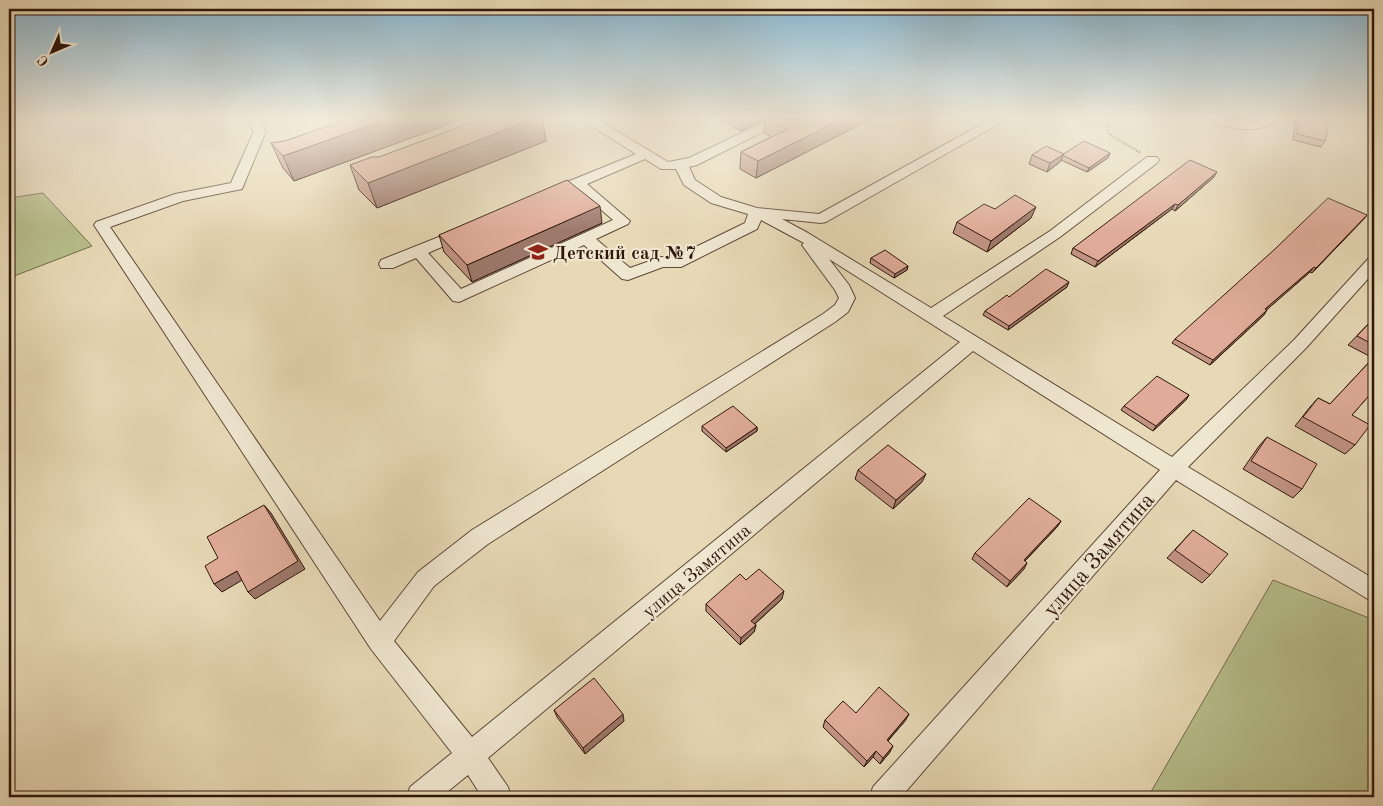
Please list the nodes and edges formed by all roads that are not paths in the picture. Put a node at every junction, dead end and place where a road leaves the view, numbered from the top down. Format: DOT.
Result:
graph roads {
  1 [pos="250,156"];
  2 [pos="640,156"];
  3 [pos="647,156"];
  4 [pos="705,156"];
  5 [pos="935,156"];
  6 [pos="1152,160"];
  7 [pos="682,163"];
  8 [pos="578,183"];
  9 [pos="551,194"];
  10 [pos="756,212"];
  11 [pos="480,225"];
  12 [pos="803,236"];
  13 [pos="585,238"];
  14 [pos="418,251"];
  15 [pos="1374,263"];
  16 [pos="387,264"];
  17 [pos="931,316"];
  18 [pos="972,342"];
  19 [pos="1174,468"];
  20 [pos="1374,590"];
  21 [pos="379,641"];
  22 [pos="471,756"];
  23 [pos="420,797"];
  24 [pos="498,797"];
  25 [pos="883,797"];
  1 -- 21 [label="street"];
  2 -- 8 [label="street"];
  3 -- 7 [label="street"];
  4 -- 7 [label="street"];
  5 -- 10 [label="street"];
  6 -- 17 [label="street"];
  7 -- 10 [label="street"];
  8 -- 9 [label="street"];
  8 -- 13 [label="lane"];
  10 -- 12 [label="street"];
  10 -- 13 [label="street"];
  11 -- 14 [label="street"];
  12 -- 17 [label="street"];
  12 -- 21 [label="street"];
  13 -- 14 [label="lane"];
  14 -- 16 [label="street"];
  15 -- 19 [label="street, улица Замятина"];
  17 -- 18 [label="street"];
  18 -- 19 [label="street"];
  18 -- 22 [label="street, улица Замятина"];
  19 -- 20 [label="street"];
  19 -- 25 [label="street, улица Замятина"];
  21 -- 22 [label="street"];
  22 -- 23 [label="street, улица Замятина"];
  22 -- 24 [label="street"];
}
